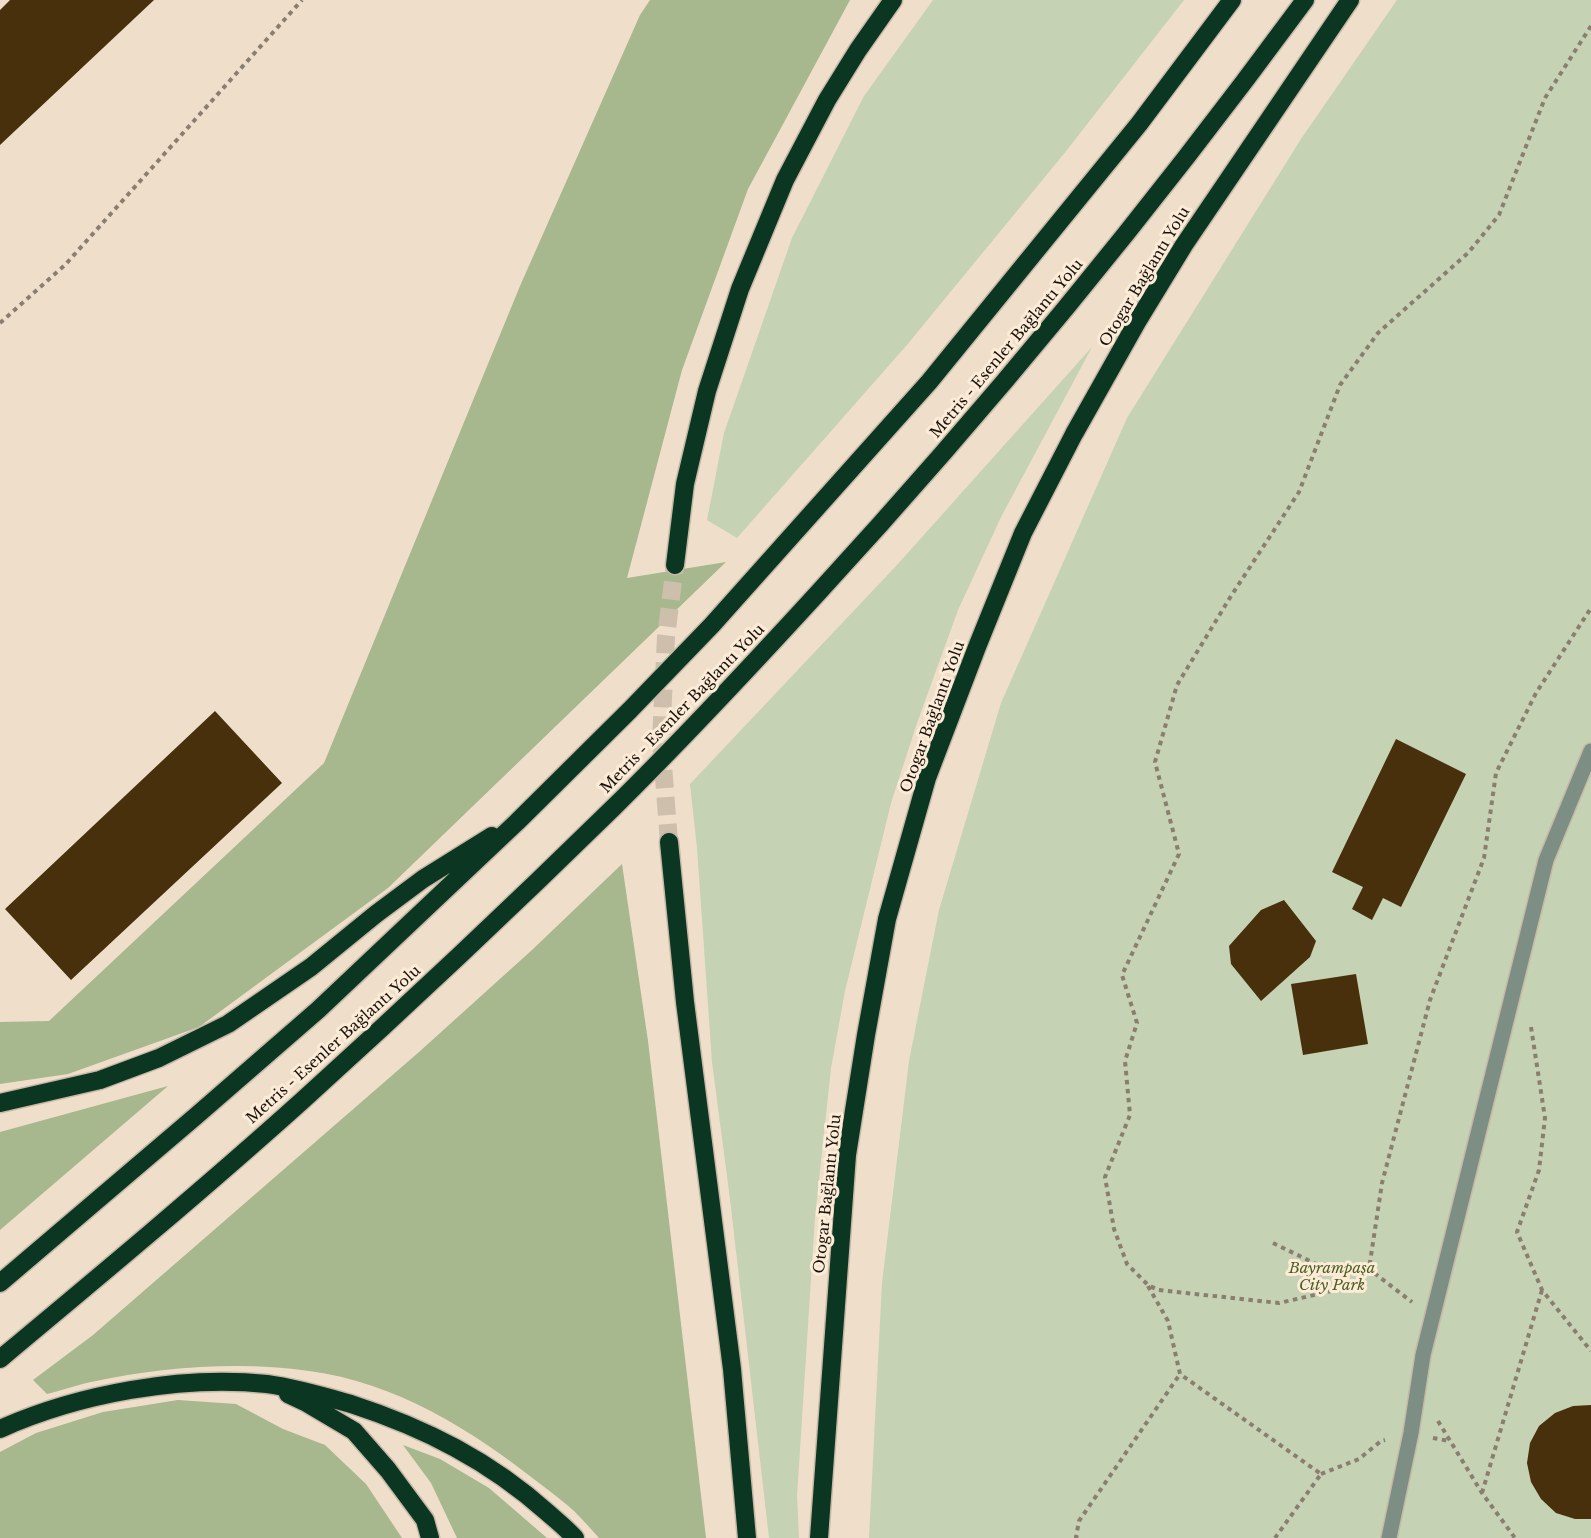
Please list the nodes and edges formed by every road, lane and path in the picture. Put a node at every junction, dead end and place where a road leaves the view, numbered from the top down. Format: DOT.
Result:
graph roads {
  1 [pos="302,0"];
  2 [pos="893,0"];
  3 [pos="1233,0"];
  4 [pos="1305,0"];
  5 [pos="1350,0"];
  6 [pos="1591,26"];
  7 [pos="0,323"];
  8 [pos="675,565"];
  9 [pos="1591,608"];
  10 [pos="1591,751"];
  11 [pos="517,822"];
  12 [pos="669,843"];
  13 [pos="1529,1018"];
  14 [pos="0,1102"];
  15 [pos="1273,1243"];
  16 [pos="1369,1269"];
  17 [pos="0,1283"];
  18 [pos="1148,1285"];
  19 [pos="1542,1290"];
  20 [pos="1432,1317"];
  21 [pos="1591,1350"];
  22 [pos="0,1359"];
  23 [pos="1180,1374"];
  24 [pos="267,1384"];
  25 [pos="1417,1387"];
  26 [pos="0,1429"];
  27 [pos="1482,1493"];
  28 [pos="430,1538"];
  29 [pos="575,1538"];
  30 [pos="747,1538"];
  31 [pos="819,1538"];
  32 [pos="1078,1538"];
  33 [pos="1275,1538"];
  34 [pos="1389,1538"];
  35 [pos="1515,1538"];
  1 -- 7 [label="path"];
  2 -- 8 [label="highway"];
  3 -- 11 [label="highway"];
  4 -- 22 [label="highway, Metris - Esenler Bağlantı Yolu"];
  5 -- 31 [label="highway, Otogar Bağlantı Yolu"];
  6 -- 18 [label="path"];
  9 -- 16 [label="path"];
  10 -- 20 [label="lane"];
  11 -- 14 [label="highway"];
  11 -- 17 [label="highway"];
  12 -- 30 [label="highway"];
  13 -- 19 [label="path"];
  15 -- 16 [label="path"];
  16 -- 18 [label="path"];
  16 -- 20 [label="path"];
  18 -- 23 [label="path"];
  19 -- 21 [label="path"];
  19 -- 27 [label="path"];
  20 -- 25 [label="lane"];
  23 -- 32 [label="path"];
  23 -- 33 [label="path"];
  24 -- 26 [label="highway"];
  24 -- 28 [label="highway"];
  24 -- 29 [label="highway"];
  25 -- 27 [label="path"];
  25 -- 34 [label="lane"];
  27 -- 35 [label="path"];
}
